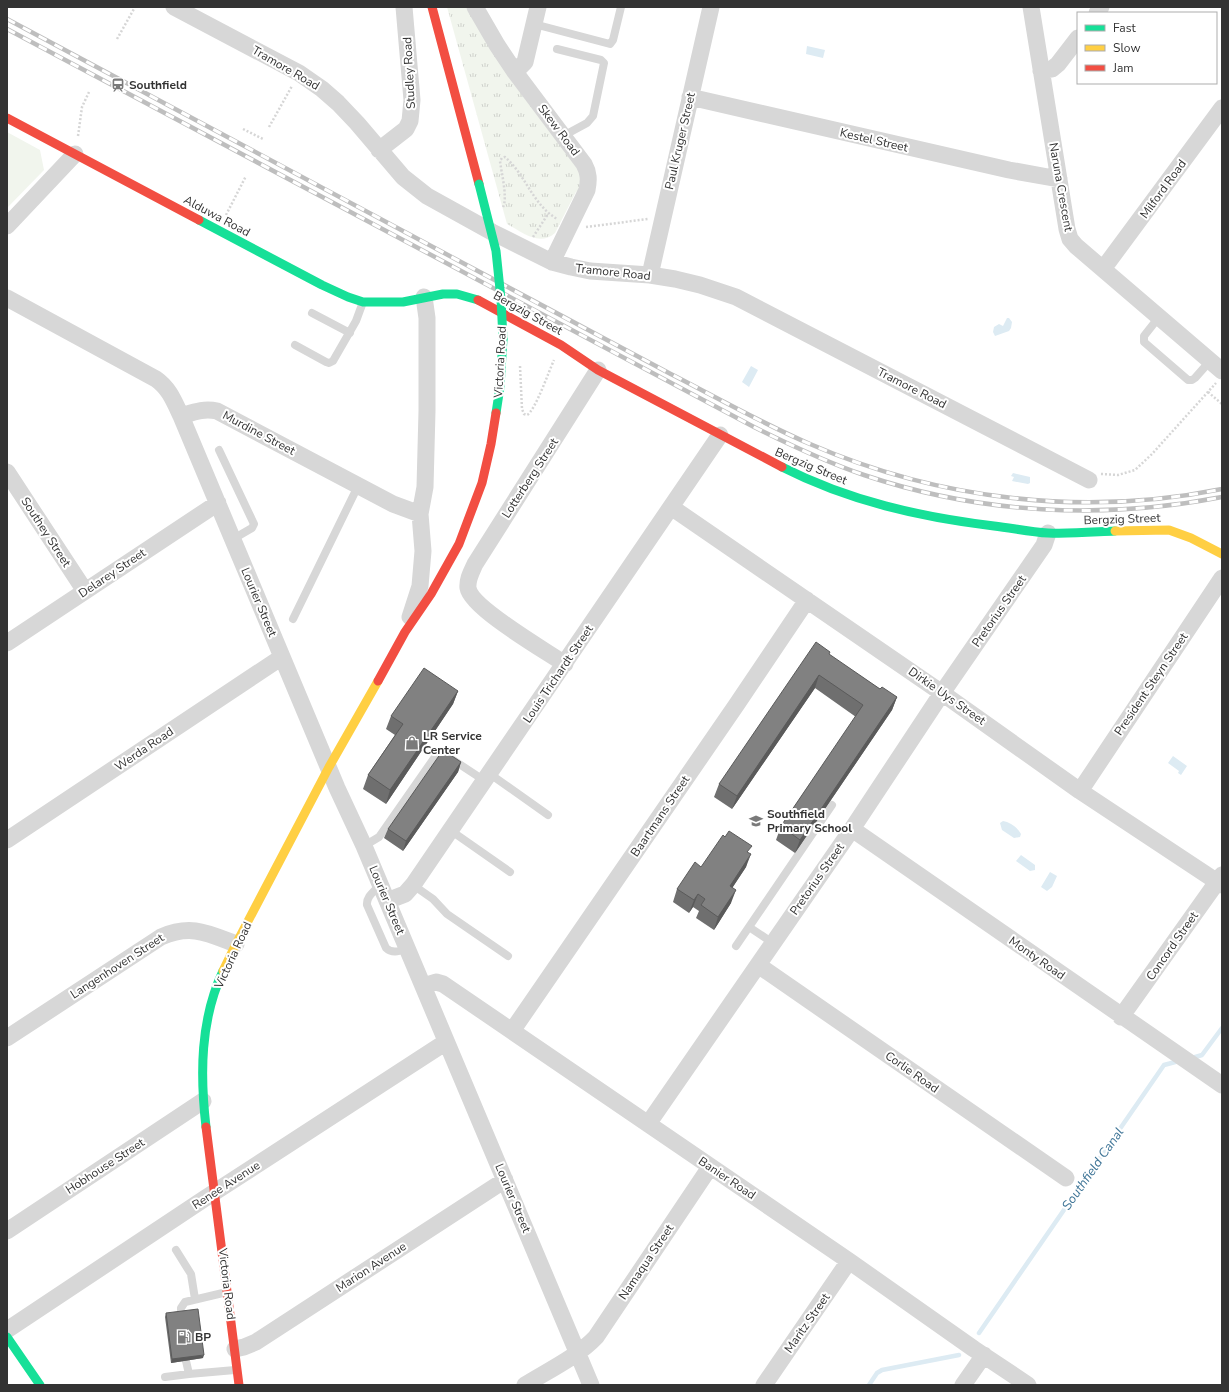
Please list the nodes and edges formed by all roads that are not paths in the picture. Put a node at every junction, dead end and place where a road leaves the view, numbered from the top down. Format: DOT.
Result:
graph roads {
  1 [pos="174,7"];
  2 [pos="404,7"];
  3 [pos="432,7"];
  4 [pos="475,7"];
  5 [pos="538,7"];
  6 [pos="621,7"];
  7 [pos="711,7"];
  8 [pos="1031,7"];
  9 [pos="534,24"];
  10 [pos="1077,39"];
  11 [pos="557,49"];
  12 [pos="1042,71"];
  13 [pos="515,72"];
  14 [pos="690,97"];
  15 [pos="1222,108"];
  16 [pos="7,118"];
  17 [pos="563,136"];
  18 [pos="379,150"];
  19 [pos="75,154"];
  20 [pos="1059,179"];
  21 [pos="7,226"];
  22 [pos="552,262"];
  23 [pos="1103,269"];
  24 [pos="650,275"];
  25 [pos="424,297"];
  26 [pos="7,298"];
  27 [pos="363,302"];
  28 [pos="312,313"];
  29 [pos="1159,317"];
  30 [pos="350,333"];
  31 [pos="295,345"];
  32 [pos="598,370"];
  33 [pos="1217,370"];
  34 [pos="181,416"];
  35 [pos="720,435"];
  36 [pos="219,450"];
  37 [pos="7,472"];
  38 [pos="1094,477"];
  39 [pos="358,486"];
  40 [pos="218,503"];
  41 [pos="671,507"];
  42 [pos="420,514"];
  43 [pos="1048,533"];
  44 [pos="233,539"];
  45 [pos="1220,550"];
  46 [pos="1222,578"];
  47 [pos="85,591"];
  48 [pos="807,600"];
  49 [pos="293,619"];
  50 [pos="405,632"];
  51 [pos="7,643"];
  52 [pos="282,656"];
  53 [pos="565,664"];
  54 [pos="942,693"];
  55 [pos="329,767"];
  56 [pos="487,778"];
  57 [pos="1080,791"];
  58 [pos="832,805"];
  59 [pos="548,815"];
  60 [pos="852,829"];
  61 [pos="450,830"];
  62 [pos="7,840"];
  63 [pos="364,846"];
  64 [pos="510,872"];
  65 [pos="1220,881"];
  66 [pos="380,885"];
  67 [pos="413,885"];
  68 [pos="387,902"];
  69 [pos="749,927"];
  70 [pos="773,943"];
  71 [pos="236,944"];
  72 [pos="736,946"];
  73 [pos="407,949"];
  74 [pos="508,956"];
  75 [pos="758,965"];
  76 [pos="423,986"];
  77 [pos="1122,1017"];
  78 [pos="512,1031"];
  79 [pos="7,1038"];
  80 [pos="446,1042"];
  81 [pos="1222,1085"];
  82 [pos="203,1101"];
  83 [pos="648,1124"];
  84 [pos="710,1167"];
  85 [pos="1066,1178"];
  86 [pos="505,1180"];
  87 [pos="215,1192"];
  88 [pos="7,1231"];
  89 [pos="176,1250"];
  90 [pos="849,1261"];
  91 [pos="228,1292"];
  92 [pos="195,1299"];
  93 [pos="181,1314"];
  94 [pos="7,1330"];
  95 [pos="7,1337"];
  96 [pos="235,1349"];
  97 [pos="974,1349"];
  98 [pos="577,1353"];
  99 [pos="186,1360"];
  100 [pos="238,1370"];
  101 [pos="189,1374"];
  102 [pos="165,1377"];
  103 [pos="40,1385"];
  104 [pos="239,1385"];
  105 [pos="525,1385"];
  106 [pos="591,1385"];
  107 [pos="764,1385"];
  108 [pos="963,1385"];
  109 [pos="1028,1385"];
  1 -- 18 [label="street, Tramore Road"];
  2 -- 18 [label="street, Studley Road"];
  3 -- 50 [label="street, Victoria Road, bridge"];
  4 -- 13 [label="street, Skew Road"];
  5 -- 9 [label="street"];
  6 -- 9 [label="lane"];
  7 -- 14 [label="street, Paul Kruger Street"];
  8 -- 12 [label="street, Naruna Crescent"];
  9 -- 13 [label="street"];
  10 -- 12 [label="street"];
  11 -- 17 [label="lane"];
  12 -- 20 [label="street, Naruna Crescent"];
  13 -- 17 [label="street, Skew Road"];
  14 -- 20 [label="street, Kestel Street"];
  14 -- 24 [label="street, Paul Kruger Street"];
  15 -- 23 [label="street, Milford Road"];
  16 -- 19 [label="street, Alduwa Road"];
  17 -- 22 [label="street, Skew Road"];
  18 -- 22 [label="street, Tramore Road"];
  19 -- 21 [label="street"];
  19 -- 27 [label="street, Alduwa Road"];
  20 -- 23 [label="street, Naruna Crescent"];
  22 -- 24 [label="street, Tramore Road"];
  23 -- 29 [label="street, Naruna Crescent"];
  24 -- 38 [label="street, Tramore Road"];
  25 -- 27 [label="street, Alduwa Road"];
  25 -- 32 [label="street, Bergzig Street"];
  25 -- 42 [label="street, Victoria Road"];
  26 -- 34 [label="street"];
  27 -- 30 [label="lane"];
  28 -- 30 [label="lane"];
  29 -- 33 [label="street, Naruna Crescent"];
  29 -- 33 [label="lane"];
  30 -- 31 [label="lane"];
  32 -- 35 [label="street, Bergzig Street"];
  32 -- 53 [label="street, Lotterberg Street"];
  34 -- 39 [label="street, Murdine Street"];
  34 -- 40 [label="street, Lourier Street"];
  35 -- 41 [label="street, Louis Trichardt Street"];
  35 -- 43 [label="street, Bergzig Street"];
  36 -- 44 [label="lane"];
  37 -- 47 [label="street, Southey Street"];
  39 -- 42 [label="street, Murdine Street"];
  39 -- 49 [label="lane"];
  40 -- 44 [label="street, Lourier Street"];
  40 -- 47 [label="street, Delarey Street"];
  41 -- 48 [label="street, Dirkie Uys Street"];
  41 -- 53 [label="street, Louis Trichardt Street"];
  42 -- 50 [label="street, Victoria Road"];
  43 -- 45 [label="street, Bergzig Street"];
  43 -- 54 [label="street, Pretorius Street"];
  44 -- 52 [label="street, Lourier Street"];
  46 -- 57 [label="street, President Steyn Street"];
  47 -- 51 [label="street, Delarey Street"];
  48 -- 54 [label="street, Dirkie Uys Street"];
  48 -- 78 [label="street, Baartmans Street"];
  50 -- 55 [label="street, Victoria Road"];
  52 -- 55 [label="street, Lourier Street"];
  52 -- 62 [label="street, Werda Road"];
  53 -- 56 [label="street, Louis Trichardt Street"];
  54 -- 57 [label="street, Dirkie Uys Street"];
  54 -- 60 [label="street, Pretorius Street"];
  55 -- 63 [label="street, Lourier Street"];
  55 -- 71 [label="street, Victoria Road"];
  56 -- 59 [label="lane"];
  56 -- 61 [label="street, Louis Trichardt Street"];
  56 -- 63 [label="lane"];
  57 -- 65 [label="street, Dirkie Uys Street"];
  58 -- 69 [label="lane"];
  60 -- 70 [label="street, Pretorius Street"];
  60 -- 77 [label="street, Monty Road"];
  61 -- 64 [label="lane"];
  61 -- 67 [label="street, Louis Trichardt Street"];
  63 -- 66 [label="street, Lourier Street"];
  65 -- 77 [label="street, Concord Street"];
  66 -- 68 [label="street, Lourier Street"];
  66 -- 73 [label="lane"];
  67 -- 68 [label="street, Louis Trichardt Street"];
  67 -- 74 [label="lane"];
  68 -- 73 [label="street, Lourier Street"];
  69 -- 70 [label="lane"];
  69 -- 72 [label="lane"];
  70 -- 75 [label="street, Pretorius Street"];
  71 -- 79 [label="street, Langenhoven Street"];
  71 -- 82 [label="street, Victoria Road"];
  73 -- 76 [label="street, Lourier Street"];
  75 -- 83 [label="street, Pretorius Street"];
  75 -- 85 [label="street, Corlie Road"];
  76 -- 78 [label="street, Banier Road"];
  76 -- 80 [label="street, Lourier Street"];
  77 -- 81 [label="street, Monty Road"];
  78 -- 83 [label="street, Banier Road"];
  80 -- 86 [label="street, Lourier Street"];
  80 -- 87 [label="street, Renee Avenue"];
  82 -- 87 [label="street, Victoria Road"];
  82 -- 88 [label="street, Hobhouse Street"];
  83 -- 84 [label="street, Banier Road"];
  84 -- 90 [label="street, Banier Road"];
  84 -- 98 [label="street, Namaqua Street"];
  86 -- 96 [label="street, Marion Avenue"];
  86 -- 98 [label="street, Lourier Street"];
  87 -- 91 [label="street, Victoria Road"];
  87 -- 94 [label="street, Renee Avenue"];
  89 -- 92 [label="lane"];
  90 -- 97 [label="street, Banier Road"];
  90 -- 107 [label="street, Maritz Street"];
  91 -- 92 [label="lane"];
  91 -- 96 [label="street, Victoria Road"];
  92 -- 93 [label="lane"];
  95 -- 103 [label="street"];
  96 -- 100 [label="street, Victoria Road"];
  97 -- 108 [label="street"];
  97 -- 109 [label="street, Banier Road"];
  98 -- 105 [label="street, Namaqua Street"];
  98 -- 106 [label="street, Lourier Street"];
  99 -- 101 [label="lane"];
  100 -- 101 [label="lane"];
  100 -- 104 [label="street, Victoria Road"];
  101 -- 102 [label="lane"];
}
